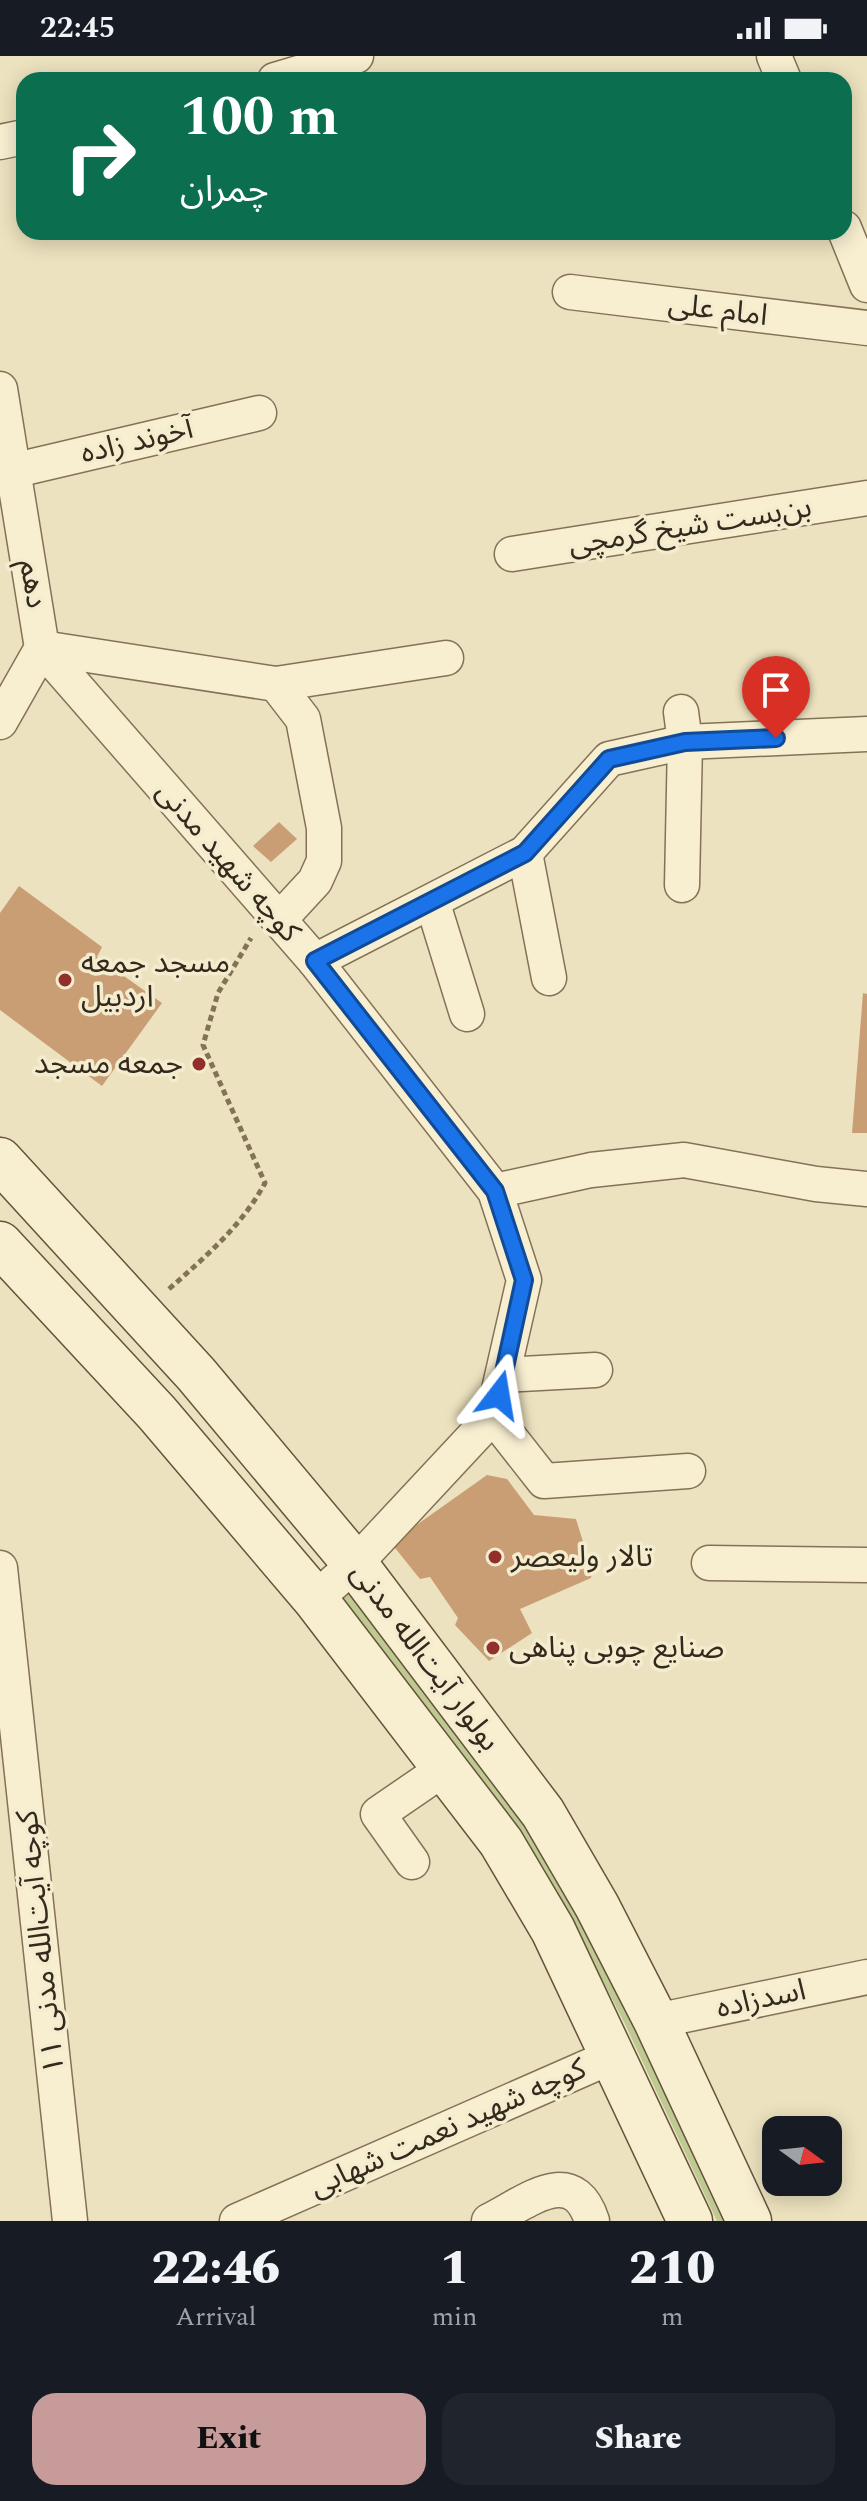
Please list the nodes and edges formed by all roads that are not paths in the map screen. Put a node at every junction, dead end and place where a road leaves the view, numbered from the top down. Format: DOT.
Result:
graph roads {
  1 [pos="356,56"];
  2 [pos="302,72"];
  3 [pos="849,240"];
  4 [pos="867,285"];
  5 [pos="570,292"];
  6 [pos="867,328"];
  7 [pos="0,389"];
  8 [pos="259,413"];
  9 [pos="16,470"];
  10 [pos="867,498"];
  11 [pos="512,554"];
  12 [pos="15,569"];
  13 [pos="42,648"];
  14 [pos="446,658"];
  15 [pos="276,684"];
  16 [pos="0,722"];
  17 [pos="683,727"];
  18 [pos="867,734"];
  19 [pos="525,853"];
  20 [pos="682,885"];
  21 [pos="433,904"];
  22 [pos="274,914"];
  23 [pos="315,961"];
  24 [pos="549,978"];
  25 [pos="467,1014"];
  26 [pos="0,1160"];
  27 [pos="867,1189"];
  28 [pos="495,1191"];
  29 [pos="0,1244"];
  30 [pos="595,1370"];
  31 [pos="505,1375"];
  32 [pos="493,1416"];
  33 [pos="688,1471"];
  34 [pos="709,1563"];
  35 [pos="355,1564"];
  36 [pos="867,1565"];
  37 [pos="1,1577"];
  38 [pos="315,1599"];
  39 [pos="445,1768"];
  40 [pos="412,1862"];
  41 [pos="867,1977"];
  42 [pos="656,2021"];
  43 [pos="615,2055"];
  44 [pos="70,2221"];
  45 [pos="237,2221"];
  46 [pos="489,2221"];
  47 [pos="592,2221"];
  48 [pos="690,2221"];
  49 [pos="749,2221"];
  1 -- 2 [label="street"];
  3 -- 4 [label="street"];
  5 -- 6 [label="street, امام علی"];
  7 -- 9 [label="street, دهم"];
  8 -- 9 [label="street, آخوند زاده"];
  9 -- 12 [label="street, دهم"];
  10 -- 11 [label="street, بن‌بست شیخ گرمچی"];
  12 -- 13 [label="street, دهم"];
  13 -- 15 [label="street"];
  13 -- 16 [label="street, دهم"];
  13 -- 22 [label="street, کوچه شهید مدنی"];
  14 -- 15 [label="street"];
  15 -- 22 [label="street"];
  17 -- 18 [label="street"];
  17 -- 19 [label="street"];
  17 -- 20 [label="street"];
  19 -- 21 [label="street"];
  19 -- 24 [label="street"];
  21 -- 23 [label="street"];
  21 -- 25 [label="street"];
  22 -- 23 [label="street, کوچه شهید مدنی"];
  23 -- 28 [label="street, کوچه شهید مدنی"];
  26 -- 35 [label="main road, بولوار آیت‌الله مدنی"];
  27 -- 28 [label="street"];
  28 -- 31 [label="street, کوچه شهید مدنی"];
  29 -- 38 [label="main road, بولوار آیت‌الله مدنی"];
  30 -- 31 [label="street"];
  31 -- 32 [label="street, کوچه شهید مدنی"];
  32 -- 33 [label="street"];
  32 -- 35 [label="street"];
  34 -- 36 [label="street"];
  35 -- 38 [label="street"];
  35 -- 42 [label="main road, بولوار آیت‌الله مدنی"];
  37 -- 44 [label="street, کوچه آیت‌الله مدنی ۱۱"];
  38 -- 39 [label="main road, بولوار آیت‌الله مدنی"];
  39 -- 40 [label="street"];
  39 -- 43 [label="main road, بولوار آیت‌الله مدنی"];
  41 -- 42 [label="street, اسدزاده"];
  42 -- 49 [label="main road, بولوار آیت‌الله مدنی"];
  43 -- 45 [label="street, کوچه شهید نعمت شهابی"];
  43 -- 48 [label="main road, بولوار آیت‌الله مدنی"];
  46 -- 47 [label="street"];
}
